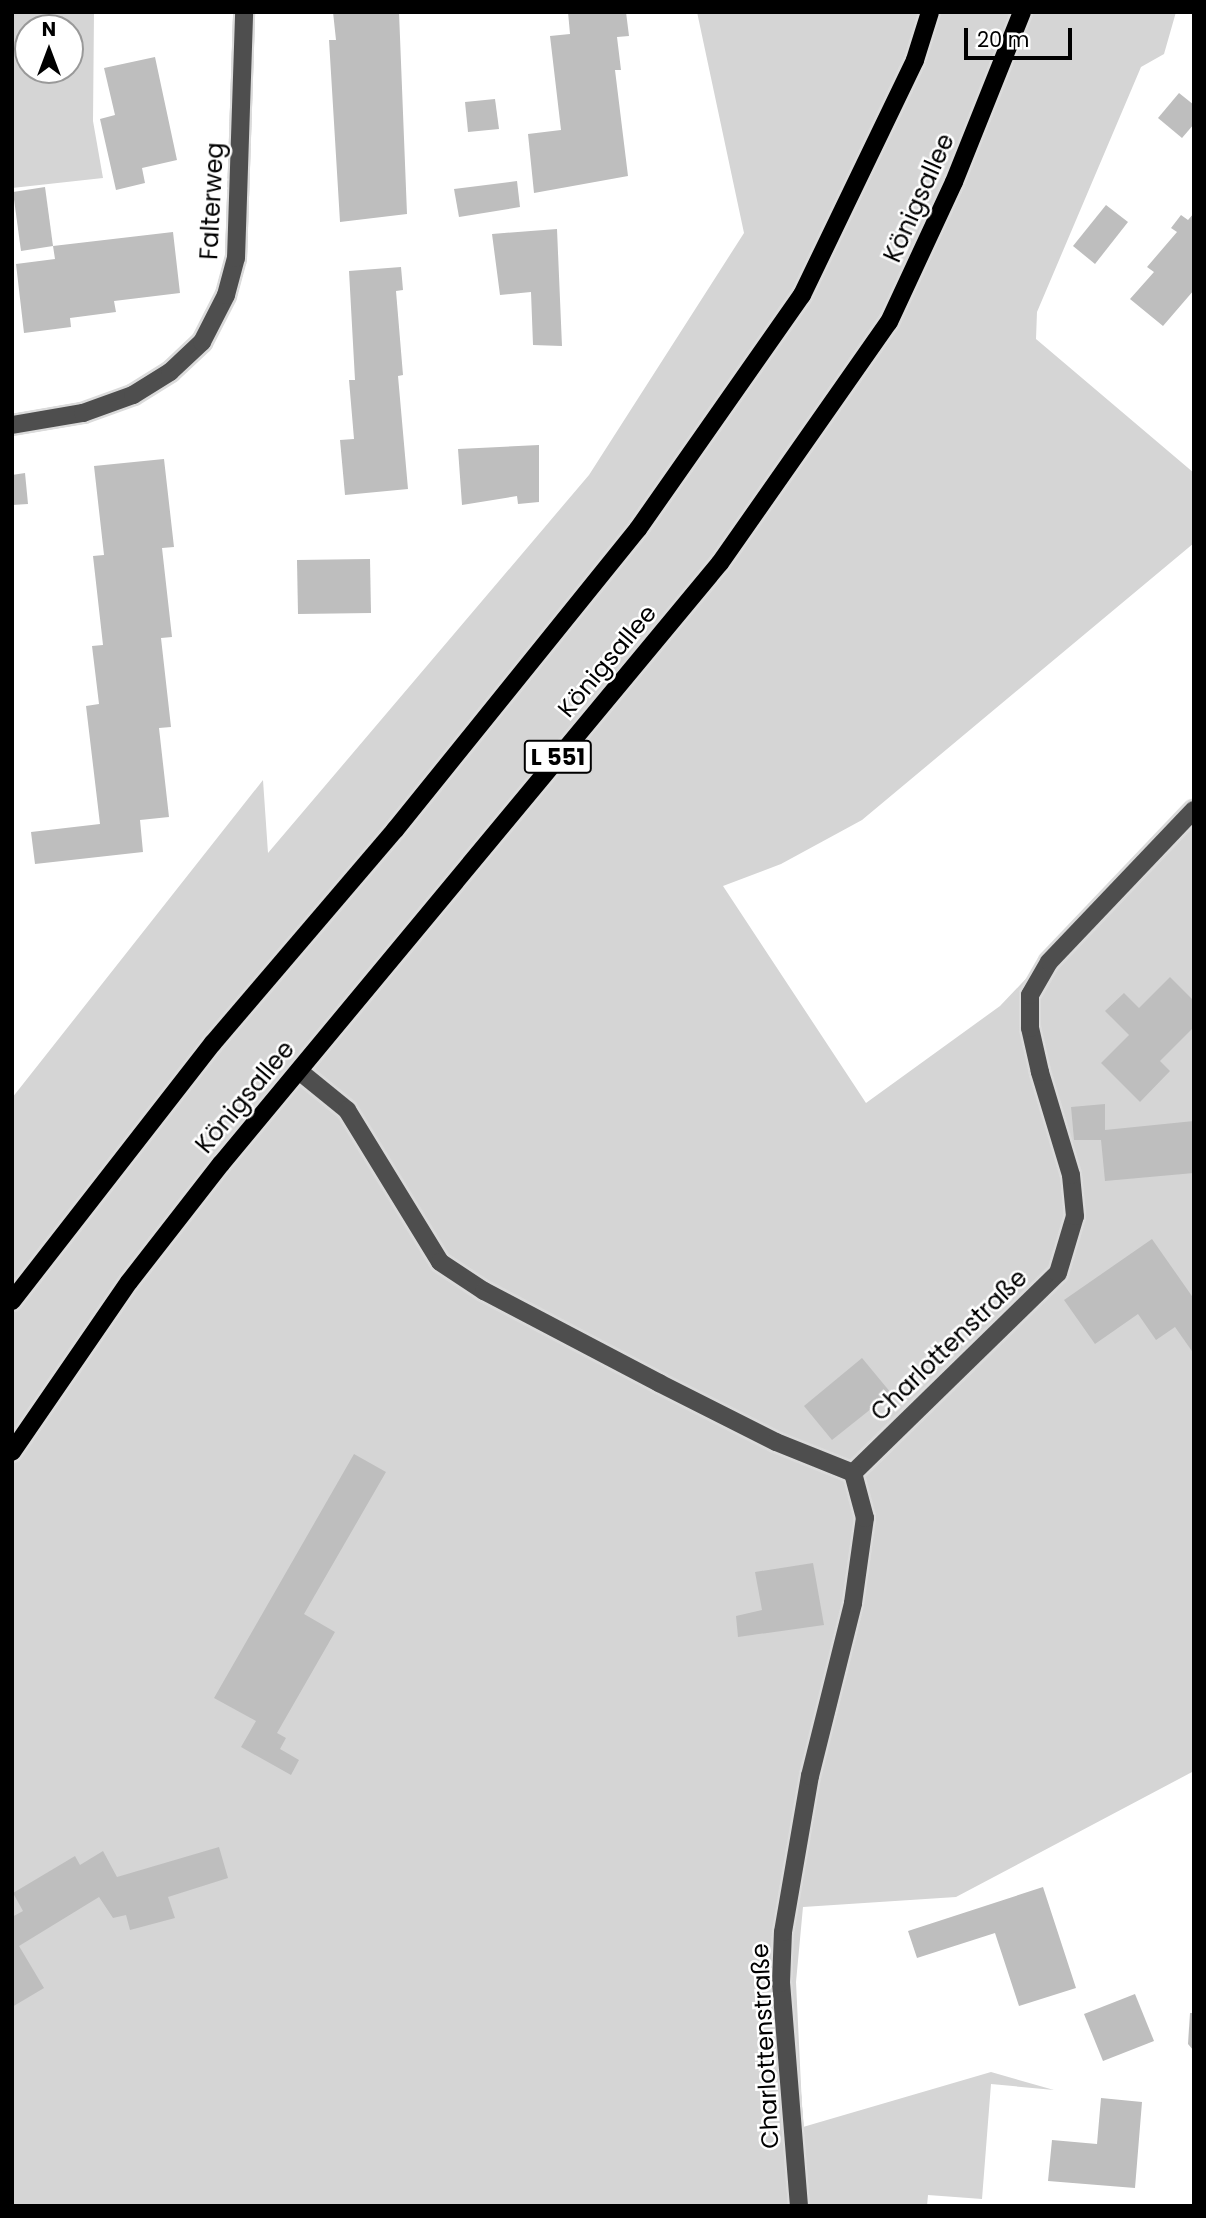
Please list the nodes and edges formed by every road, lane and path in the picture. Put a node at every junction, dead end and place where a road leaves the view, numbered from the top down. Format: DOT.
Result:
graph roads {
  1 [pos="244,12"];
  2 [pos="930,12"];
  3 [pos="1022,12"];
  4 [pos="12,425"];
  5 [pos="1194,810"];
  6 [pos="299,1071"];
  7 [pos="12,1301"];
  8 [pos="12,1452"];
  9 [pos="853,1473"];
  10 [pos="799,2206"];
  1 -- 4 [label="street, Falterweg"];
  2 -- 7 [label="main road"];
  3 -- 6 [label="main road, Königsallee / L 551"];
  5 -- 9 [label="street, Charlottenstraße"];
  6 -- 8 [label="main road, Königsallee / L 551"];
  6 -- 9 [label="street"];
  9 -- 10 [label="street, Charlottenstraße"];
}
